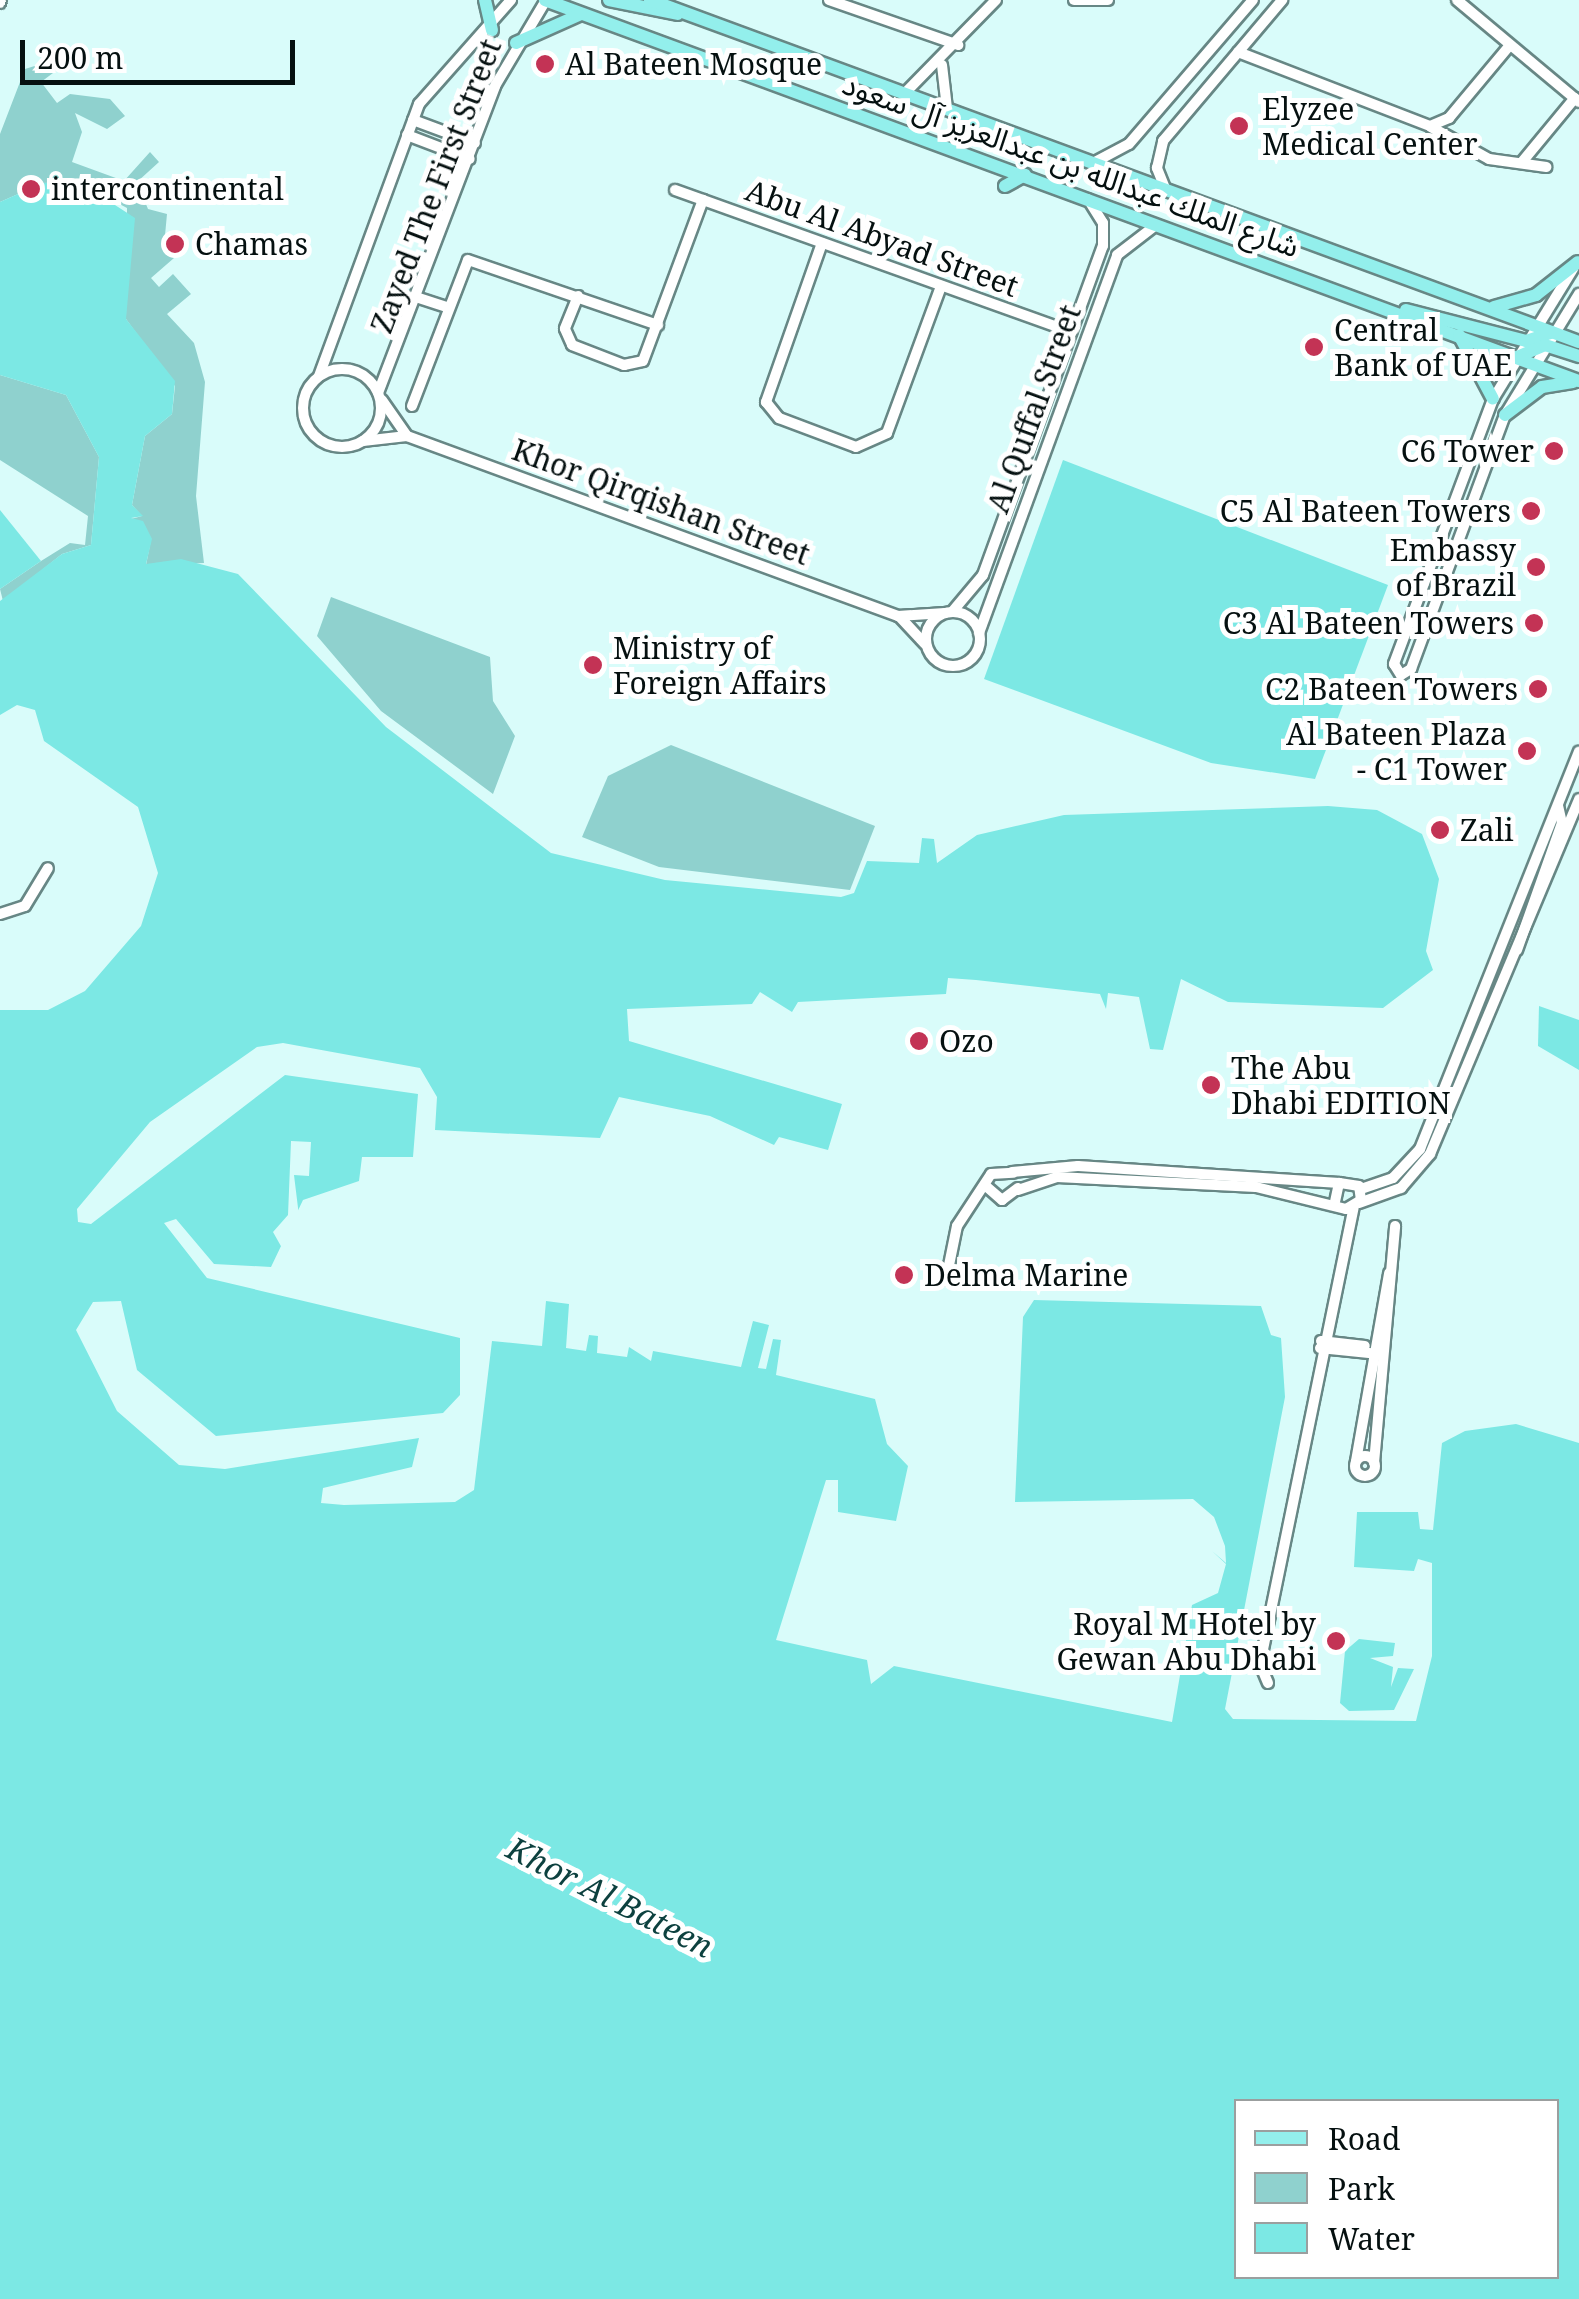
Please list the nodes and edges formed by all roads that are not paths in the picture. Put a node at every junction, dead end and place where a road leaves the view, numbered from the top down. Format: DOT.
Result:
graph roads {
  1 [pos="485,0"];
  2 [pos="511,0"];
  3 [pos="546,0"];
  4 [pos="608,0"];
  5 [pos="650,0"];
  6 [pos="829,0"];
  7 [pos="996,0"];
  8 [pos="1074,0"];
  9 [pos="1108,0"];
  10 [pos="1254,0"];
  11 [pos="1282,0"];
  12 [pos="1457,0"];
  13 [pos="686,13"];
  14 [pos="586,14"];
  15 [pos="492,30"];
  16 [pos="516,43"];
  17 [pos="1510,45"];
  18 [pos="958,46"];
  19 [pos="1238,52"];
  20 [pos="942,65"];
  21 [pos="906,92"];
  22 [pos="1577,100"];
  23 [pos="947,108"];
  24 [pos="412,120"];
  25 [pos="1430,126"];
  26 [pos="407,135"];
  27 [pos="475,143"];
  28 [pos="470,158"];
  29 [pos="1096,162"];
  30 [pos="1522,162"];
  31 [pos="1546,168"];
  32 [pos="1025,175"];
  33 [pos="1005,186"];
  34 [pos="1165,188"];
  35 [pos="675,190"];
  36 [pos="1087,198"];
  37 [pos="703,200"];
  38 [pos="1161,225"];
  39 [pos="822,243"];
  40 [pos="1101,251"];
  41 [pos="1115,260"];
  42 [pos="1578,261"];
  43 [pos="941,286"];
  44 [pos="1579,294"];
  45 [pos="578,296"];
  46 [pos="419,298"];
  47 [pos="1485,306"];
  48 [pos="446,307"];
  49 [pos="1393,310"];
  50 [pos="658,324"];
  51 [pos="1536,325"];
  52 [pos="1071,332"];
  53 [pos="1552,332"];
  54 [pos="1459,334"];
  55 [pos="1526,341"];
  56 [pos="1579,342"];
  57 [pos="1545,345"];
  58 [pos="1517,356"];
  59 [pos="1579,356"];
  60 [pos="1534,364"];
  61 [pos="320,376"];
  62 [pos="1579,382"];
  63 [pos="379,395"];
  64 [pos="1492,399"];
  65 [pos="412,406"];
  66 [pos="1505,415"];
  67 [pos="407,436"];
  68 [pos="363,441"];
  69 [pos="948,612"];
  70 [pos="898,616"];
  71 [pos="979,632"];
  72 [pos="927,645"];
  73 [pos="1579,752"];
  74 [pos="1579,799"];
  75 [pos="1558,806"];
  76 [pos="48,868"];
  77 [pos="0,914"];
  78 [pos="1517,951"];
  79 [pos="1012,1172"];
  80 [pos="1338,1183"];
  81 [pos="988,1188"];
  82 [pos="1361,1189"];
  83 [pos="1018,1190"];
  84 [pos="998,1200"];
  85 [pos="1335,1204"];
  86 [pos="1356,1206"];
  87 [pos="970,1213"];
  88 [pos="1395,1226"];
  89 [pos="1341,1235"];
  90 [pos="1388,1273"];
  91 [pos="946,1280"];
  92 [pos="1320,1345"];
  93 [pos="1372,1350"];
  94 [pos="1385,1352"];
  95 [pos="1356,1461"];
  96 [pos="1374,1462"];
  97 [pos="1268,1683"];
  1 -- 15 [label="main road"];
  2 -- 15 [label="street, Zayed The First Street"];
  3 -- 14 [label="main road, شارع الملك عبدالله بن عبدالعزيز آل سعود"];
  3 -- 16 [label="street, Zayed The First Street"];
  4 -- 13 [label="main road"];
  5 -- 13 [label="main road, شارع الملك عبدالله بن عبدالعزيز آل سعود"];
  6 -- 18 [label="street"];
  7 -- 18 [label="street"];
  8 -- 9 [label="street"];
  10 -- 29 [label="street"];
  11 -- 19 [label="street"];
  12 -- 17 [label="street"];
  13 -- 21 [label="main road, شارع الملك عبدالله بن عبدالعزيز آل سعود"];
  14 -- 16 [label="main road"];
  14 -- 32 [label="main road, شارع الملك عبدالله بن عبدالعزيز آل سعود"];
  15 -- 24 [label="street, Zayed The First Street"];
  16 -- 27 [label="street, Zayed The First Street"];
  17 -- 22 [label="street"];
  17 -- 25 [label="street"];
  18 -- 20 [label="street"];
  19 -- 25 [label="street"];
  19 -- 34 [label="street"];
  20 -- 21 [label="street"];
  20 -- 23 [label="street"];
  21 -- 23 [label="main road, شارع الملك عبدالله بن عبدالعزيز آل سعود"];
  22 -- 30 [label="street"];
  23 -- 29 [label="main road, شارع الملك عبدالله بن عبدالعزيز آل سعود"];
  24 -- 26 [label="street, Zayed The First Street"];
  24 -- 27 [label="street"];
  25 -- 30 [label="street"];
  26 -- 28 [label="street"];
  26 -- 61 [label="street, Zayed The First Street"];
  27 -- 28 [label="street, Zayed The First Street"];
  28 -- 46 [label="street, Zayed The First Street"];
  29 -- 34 [label="main road, شارع الملك عبدالله بن عبدالعزيز آل سعود"];
  30 -- 31 [label="street"];
  32 -- 33 [label="main road"];
  32 -- 36 [label="main road, شارع الملك عبدالله بن عبدالعزيز آل سعود"];
  34 -- 47 [label="main road, شارع الملك عبدالله بن عبدالعزيز آل سعود"];
  35 -- 37 [label="street, Abu Al Abyad Street"];
  36 -- 38 [label="main road, شارع الملك عبدالله بن عبدالعزيز آل سعود"];
  36 -- 40 [label="street"];
  37 -- 39 [label="street, Abu Al Abyad Street"];
  37 -- 50 [label="street"];
  38 -- 41 [label="street, Al Quffal Street"];
  38 -- 49 [label="main road, شارع الملك عبدالله بن عبدالعزيز آل سعود"];
  39 -- 43 [label="street, Abu Al Abyad Street"];
  39 -- 43 [label="street"];
  40 -- 41 [label="street"];
  40 -- 52 [label="street, Al Quffal Street"];
  41 -- 71 [label="street, Al Quffal Street"];
  42 -- 47 [label="main road"];
  42 -- 51 [label="street"];
  43 -- 52 [label="street, Abu Al Abyad Street"];
  44 -- 53 [label="street"];
  45 -- 48 [label="street"];
  45 -- 50 [label="street"];
  45 -- 50 [label="street"];
  46 -- 48 [label="street"];
  46 -- 63 [label="street, Zayed The First Street"];
  47 -- 51 [label="main road, شارع الملك عبدالله بن عبدالعزيز آل سعود"];
  48 -- 65 [label="street"];
  49 -- 54 [label="main road, شارع الملك عبدالله بن عبدالعزيز آل سعود"];
  49 -- 55 [label="main road"];
  51 -- 53 [label="main road, شارع الملك عبدالله بن عبدالعزيز آل سعود"];
  51 -- 55 [label="street"];
  52 -- 69 [label="street, Al Quffal Street"];
  53 -- 55 [label="main road"];
  53 -- 56 [label="main road, شارع الملك عبدالله بن عبدالعزيز آل سعود"];
  53 -- 57 [label="street"];
  54 -- 58 [label="main road, شارع الملك عبدالله بن عبدالعزيز آل سعود"];
  54 -- 64 [label="main road"];
  55 -- 58 [label="street"];
  57 -- 58 [label="main road"];
  57 -- 59 [label="main road"];
  57 -- 60 [label="street"];
  58 -- 60 [label="main road, شارع الملك عبدالله بن عبدالعزيز آل سعود"];
  58 -- 64 [label="street"];
  60 -- 62 [label="main road, شارع الملك عبدالله بن عبدالعزيز آل سعود"];
  60 -- 66 [label="street"];
  61 -- 63 [label="street"];
  61 -- 68 [label="street"];
  62 -- 66 [label="main road"];
  63 -- 67 [label="street"];
  63 -- 68 [label="street"];
  64 -- 66 [label="street"];
  67 -- 68 [label="street, Khor Qirqishan Street"];
  67 -- 70 [label="street, Khor Qirqishan Street"];
  69 -- 70 [label="street, Khor Qirqishan Street"];
  69 -- 71 [label="street"];
  69 -- 72 [label="street"];
  70 -- 72 [label="street, Khor Qirqishan Street"];
  71 -- 72 [label="street"];
  73 -- 75 [label="street"];
  74 -- 78 [label="street"];
  75 -- 78 [label="street"];
  75 -- 82 [label="street"];
  76 -- 77 [label="street"];
  78 -- 86 [label="street"];
  79 -- 80 [label="street"];
  79 -- 81 [label="street"];
  79 -- 83 [label="street"];
  80 -- 82 [label="street"];
  80 -- 85 [label="street"];
  81 -- 84 [label="street"];
  81 -- 87 [label="street"];
  82 -- 86 [label="street"];
  83 -- 84 [label="street"];
  83 -- 85 [label="street"];
  84 -- 87 [label="street"];
  85 -- 86 [label="street"];
  85 -- 89 [label="street"];
  86 -- 89 [label="street"];
  87 -- 91 [label="street"];
  88 -- 90 [label="street"];
  89 -- 92 [label="street"];
  90 -- 93 [label="street"];
  90 -- 94 [label="street"];
  92 -- 93 [label="street"];
  92 -- 97 [label="street"];
  93 -- 94 [label="street"];
  93 -- 95 [label="street"];
  94 -- 96 [label="street"];
  95 -- 96 [label="street"];
  95 -- 96 [label="street"];
}
